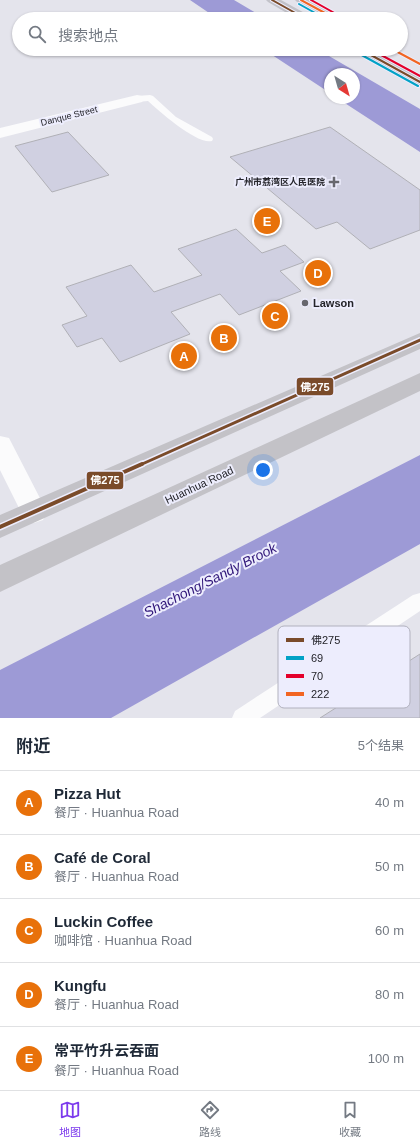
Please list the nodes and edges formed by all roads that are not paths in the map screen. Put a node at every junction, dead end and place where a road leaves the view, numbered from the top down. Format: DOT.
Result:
graph roads {
  1 [pos="272,0"];
  2 [pos="301,0"];
  3 [pos="293,12"];
  4 [pos="323,12"];
  5 [pos="373,56"];
  6 [pos="405,56"];
  7 [pos="420,64"];
  8 [pos="420,82"];
  9 [pos="137,99"];
  10 [pos="0,133"];
  11 [pos="208,139"];
  12 [pos="420,340"];
  13 [pos="420,381"];
  14 [pos="0,445"];
  15 [pos="34,512"];
  16 [pos="0,527"];
  17 [pos="0,579"];
  18 [pos="420,601"];
  19 [pos="382,626"];
  20 [pos="278,694"];
  21 [pos="242,718"];
  1 -- 3 [label="main road"];
  2 -- 4 [label="main road"];
  5 -- 8 [label="main road"];
  6 -- 7 [label="main road"];
  9 -- 10 [label="street, Danque Street"];
  9 -- 11 [label="lane"];
  12 -- 15 [label="main road"];
  13 -- 17 [label="main road, Huanhua Road"];
  14 -- 15 [label="street"];
  15 -- 16 [label="main road"];
  18 -- 19 [label="lane"];
  20 -- 21 [label="lane"];
}
